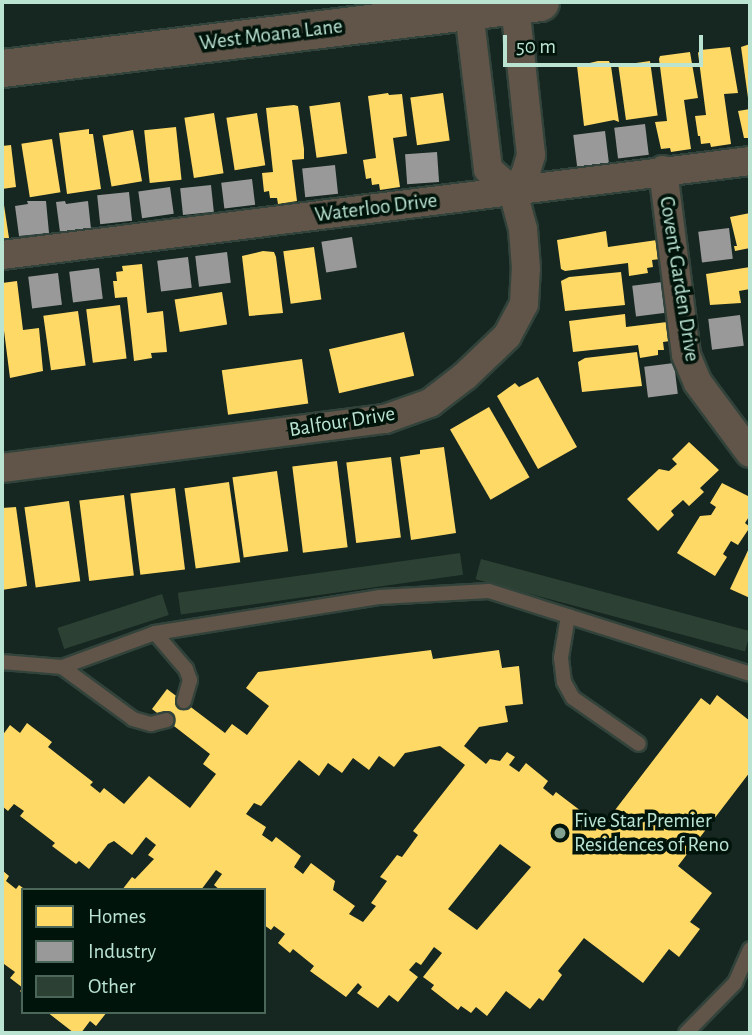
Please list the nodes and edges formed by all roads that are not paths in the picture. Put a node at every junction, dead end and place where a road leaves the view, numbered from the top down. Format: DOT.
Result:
graph roads {
  1 [pos="527,3"];
  2 [pos="469,10"];
  3 [pos="2,68"];
  4 [pos="750,161"];
  5 [pos="663,170"];
  6 [pos="513,191"];
  7 [pos="2,255"];
  8 [pos="750,453"];
  9 [pos="2,468"];
  10 [pos="568,616"];
  11 [pos="155,633"];
  12 [pos="2,662"];
  13 [pos="62,667"];
  14 [pos="750,674"];
  15 [pos="184,701"];
  16 [pos="167,720"];
  17 [pos="639,744"];
  18 [pos="750,949"];
  19 [pos="686,1033"];
  1 -- 2 [label="street, West Moana Lane"];
  1 -- 6 [label="street"];
  2 -- 3 [label="street, West Moana Lane"];
  2 -- 6 [label="street"];
  4 -- 5 [label="street, Waterloo Drive"];
  5 -- 6 [label="street, Waterloo Drive"];
  5 -- 8 [label="street, Covent Garden Drive"];
  6 -- 7 [label="street, Waterloo Drive"];
  6 -- 9 [label="street, Balfour Drive"];
  10 -- 11 [label="lane"];
  10 -- 14 [label="lane"];
  10 -- 17 [label="lane"];
  11 -- 13 [label="lane"];
  11 -- 15 [label="lane"];
  12 -- 13 [label="lane"];
  13 -- 16 [label="lane"];
  18 -- 19 [label="lane"];
}
